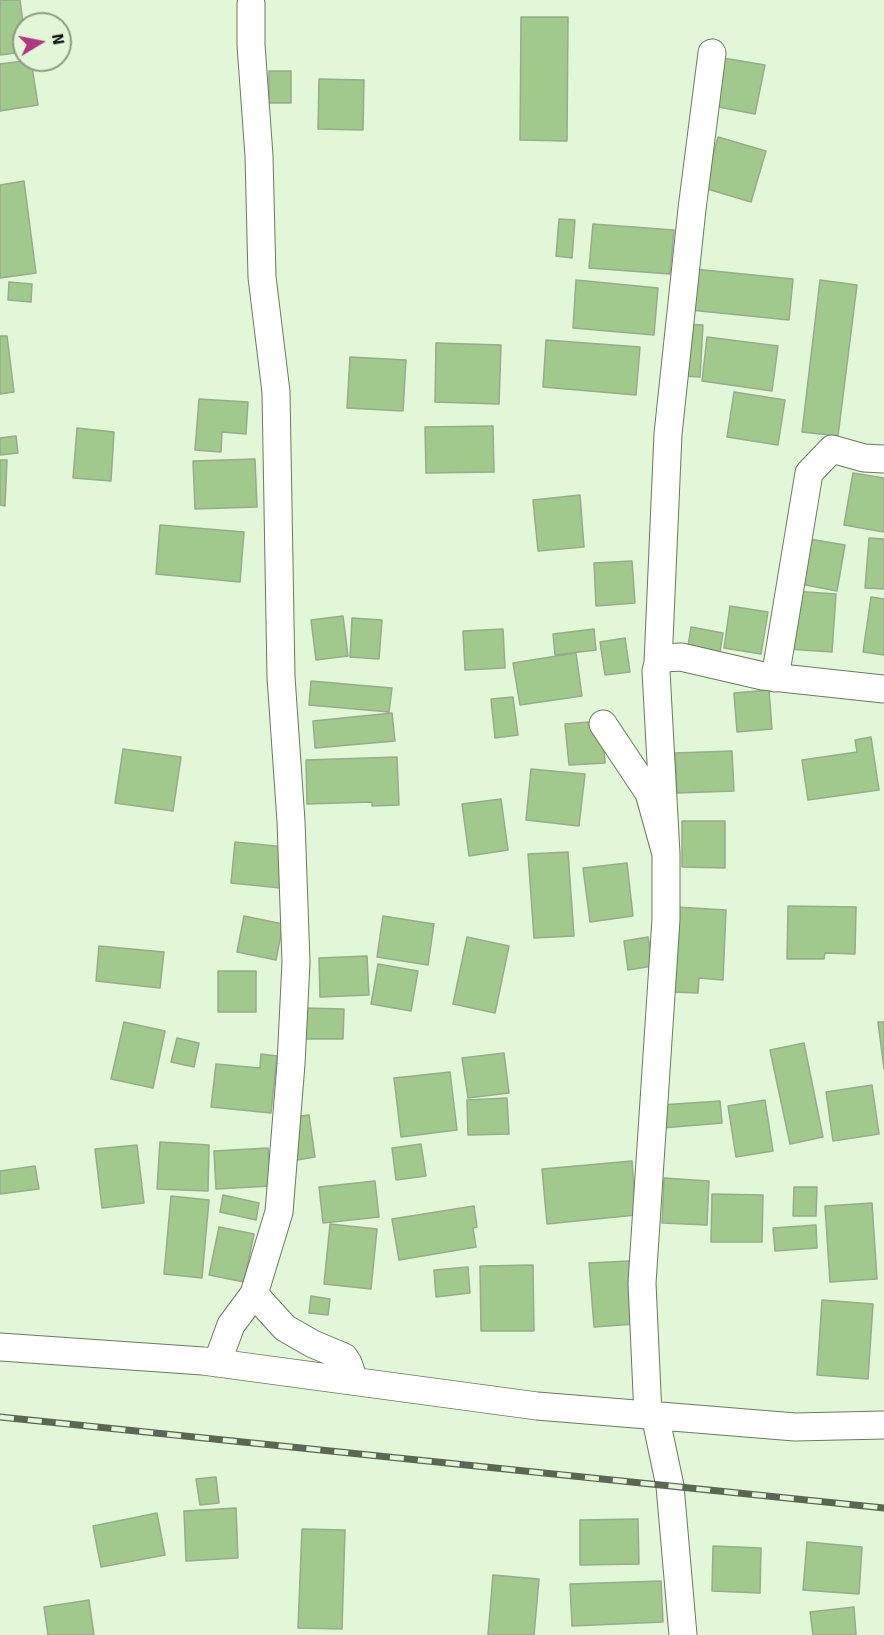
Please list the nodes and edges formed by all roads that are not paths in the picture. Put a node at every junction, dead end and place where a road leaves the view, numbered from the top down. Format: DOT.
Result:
graph roads {
  1 [pos="251,4"];
  2 [pos="712,53"];
  3 [pos="884,459"];
  4 [pos="658,663"];
  5 [pos="775,678"];
  6 [pos="884,689"];
  7 [pos="603,724"];
  8 [pos="666,854"];
  9 [pos="255,1294"];
  10 [pos="0,1347"];
  11 [pos="217,1363"];
  12 [pos="354,1380"];
  13 [pos="651,1415"];
  14 [pos="884,1425"];
  15 [pos="683,1635"];
  1 -- 9 [label="street"];
  2 -- 4 [label="street"];
  3 -- 5 [label="street"];
  4 -- 5 [label="street"];
  4 -- 8 [label="street"];
  5 -- 6 [label="street"];
  7 -- 8 [label="street"];
  8 -- 13 [label="street"];
  9 -- 11 [label="street"];
  9 -- 12 [label="street"];
  10 -- 11 [label="street"];
  11 -- 12 [label="street"];
  12 -- 13 [label="street"];
  13 -- 14 [label="street"];
  13 -- 15 [label="street"];
}
